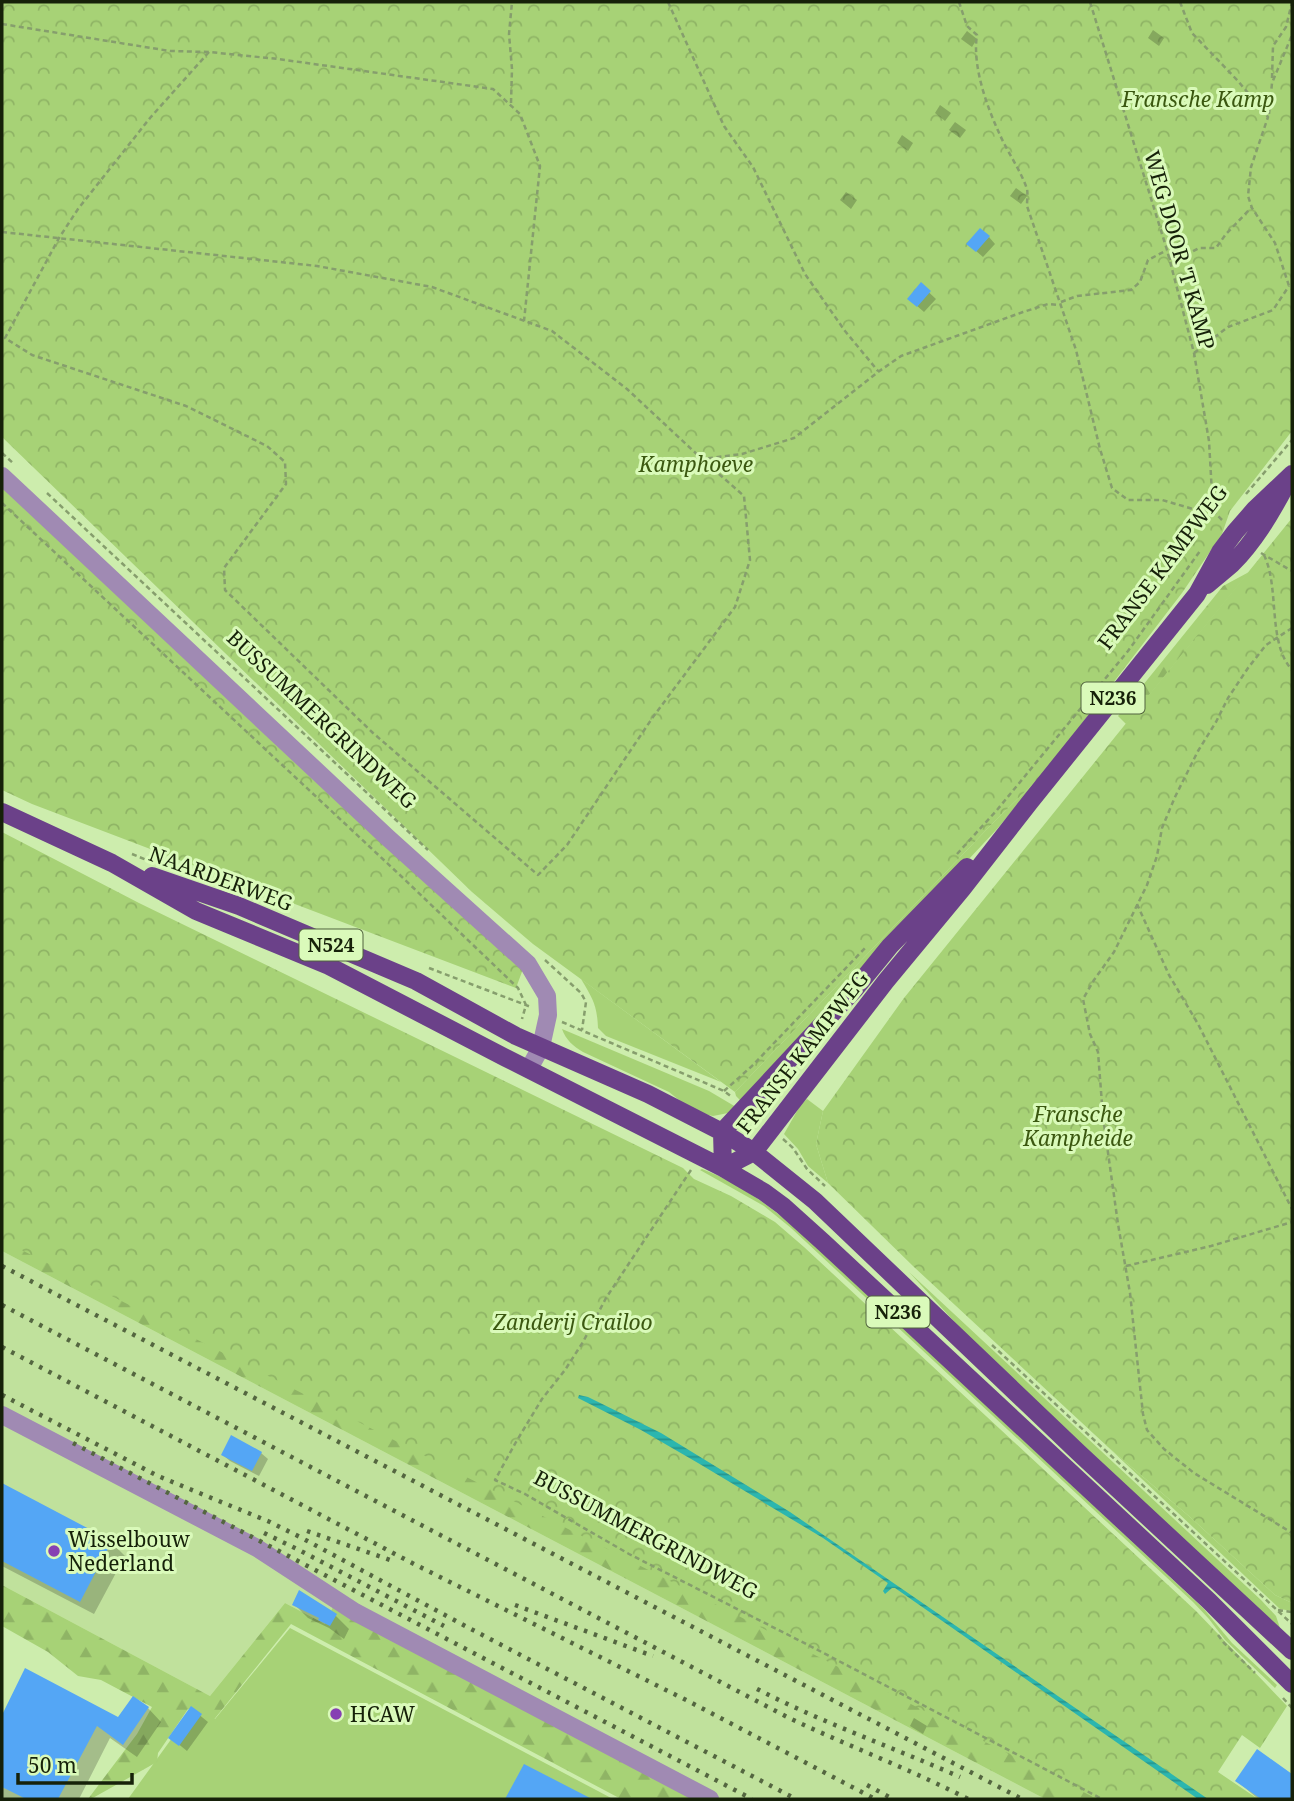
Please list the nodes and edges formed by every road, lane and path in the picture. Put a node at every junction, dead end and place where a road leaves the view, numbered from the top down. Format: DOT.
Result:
graph roads {
  1 [pos="512,2"];
  2 [pos="668,2"];
  3 [pos="958,2"];
  4 [pos="1090,2"];
  5 [pos="1180,2"];
  6 [pos="1292,2"];
  7 [pos="2,24"];
  8 [pos="1292,35"];
  9 [pos="209,52"];
  10 [pos="1272,83"];
  11 [pos="510,105"];
  12 [pos="1268,117"];
  13 [pos="1252,208"];
  14 [pos="2,232"];
  15 [pos="59,238"];
  16 [pos="1167,250"];
  17 [pos="1169,259"];
  18 [pos="1291,287"];
  19 [pos="1060,303"];
  20 [pos="524,321"];
  21 [pos="1194,353"];
  22 [pos="878,372"];
  23 [pos="1292,440"];
  24 [pos="2,453"];
  25 [pos="702,459"];
  26 [pos="21,470"];
  27 [pos="2,476"];
  28 [pos="1291,476"];
  29 [pos="40,488"];
  30 [pos="1240,500"];
  31 [pos="2,502"];
  32 [pos="1213,511"];
  33 [pos="1223,520"];
  34 [pos="1207,542"];
  35 [pos="1292,571"];
  36 [pos="1292,628"];
  37 [pos="1278,636"];
  38 [pos="1292,670"];
  39 [pos="1030,802"];
  40 [pos="2,812"];
  41 [pos="428,850"];
  42 [pos="955,855"];
  43 [pos="112,863"];
  44 [pos="1138,904"];
  45 [pos="872,941"];
  46 [pos="545,960"];
  47 [pos="526,1005"];
  48 [pos="541,1047"];
  49 [pos="529,1069"];
  50 [pos="724,1091"];
  51 [pos="745,1107"];
  52 [pos="771,1129"];
  53 [pos="722,1132"];
  54 [pos="754,1152"];
  55 [pos="700,1157"];
  56 [pos="723,1168"];
  57 [pos="826,1187"];
  58 [pos="1292,1209"];
  59 [pos="1292,1223"];
  60 [pos="1125,1266"];
  61 [pos="989,1342"];
  62 [pos="2,1415"];
  63 [pos="1292,1533"];
  64 [pos="1276,1610"];
  65 [pos="1292,1612"];
  66 [pos="1292,1624"];
  67 [pos="1216,1632"];
  68 [pos="1292,1651"];
  69 [pos="1259,1676"];
  70 [pos="1292,1684"];
  71 [pos="710,1799"];
  72 [pos="1102,1799"];
  1 -- 11 [label="path"];
  2 -- 22 [label="path"];
  3 -- 19 [label="path"];
  4 -- 16 [label="path, WEG DOOR 'T KAMP"];
  5 -- 12 [label="path"];
  6 -- 10 [label="path"];
  7 -- 9 [label="path"];
  8 -- 10 [label="path"];
  9 -- 11 [label="path"];
  9 -- 15 [label="path"];
  10 -- 12 [label="path"];
  11 -- 20 [label="path"];
  12 -- 13 [label="path"];
  13 -- 17 [label="path"];
  13 -- 18 [label="path"];
  14 -- 15 [label="path"];
  15 -- 20 [label="path"];
  15 -- 25 [label="path"];
  16 -- 17 [label="path, WEG DOOR 'T KAMP"];
  16 -- 19 [label="path"];
  17 -- 21 [label="path, WEG DOOR 'T KAMP"];
  18 -- 21 [label="path"];
  19 -- 22 [label="path"];
  19 -- 32 [label="path"];
  20 -- 25 [label="path"];
  21 -- 32 [label="path, WEG DOOR 'T KAMP"];
  22 -- 25 [label="path"];
  23 -- 30 [label="path, FRANSE KAMPWEG"];
  24 -- 26 [label="path"];
  27 -- 48 [label="street, BUSSUMMERGRINDWEG"];
  28 -- 39 [label="main road, FRANSE KAMPWEG / N236"];
  29 -- 41 [label="path, BUSSUMMERGRINDWEG"];
  31 -- 47 [label="path"];
  32 -- 33 [label="path"];
  34 -- 42 [label="path, FRANSE KAMPWEG"];
  35 -- 37 [label="path"];
  36 -- 37 [label="path"];
  37 -- 38 [label="path"];
  37 -- 44 [label="path"];
  39 -- 51 [label="main road, FRANSE KAMPWEG / N236"];
  39 -- 52 [label="main road, FRANSE KAMPWEG / N236"];
  40 -- 43 [label="main road, NAARDERWEG / N524"];
  43 -- 48 [label="main road, NAARDERWEG / N524"];
  43 -- 49 [label="main road, NAARDERWEG / N524"];
  44 -- 58 [label="path"];
  44 -- 60 [label="path"];
  45 -- 50 [label="path, FRANSE KAMPWEG"];
  46 -- 50 [label="path"];
  48 -- 49 [label="street, BUSSUMMERGRINDWEG"];
  48 -- 53 [label="main road, N524"];
  49 -- 55 [label="main road, N524"];
  50 -- 51 [label="path"];
  51 -- 53 [label="main road, FRANSE KAMPWEG / N236"];
  52 -- 54 [label="main road, FRANSE KAMPWEG / N236"];
  52 -- 57 [label="path"];
  53 -- 54 [label="main road, N236"];
  53 -- 56 [label="main road, FRANSE KAMPWEG"];
  54 -- 56 [label="main road, FRANSE KAMPWEG / N236"];
  54 -- 68 [label="main road, N236"];
  55 -- 56 [label="main road, N524"];
  55 -- 72 [label="path, BUSSUMMERGRINDWEG"];
  56 -- 70 [label="main road, N236"];
  59 -- 60 [label="path"];
  60 -- 63 [label="path"];
  61 -- 64 [label="path"];
  62 -- 71 [label="street"];
  64 -- 65 [label="path"];
  64 -- 66 [label="path"];
  67 -- 69 [label="path"];
}
